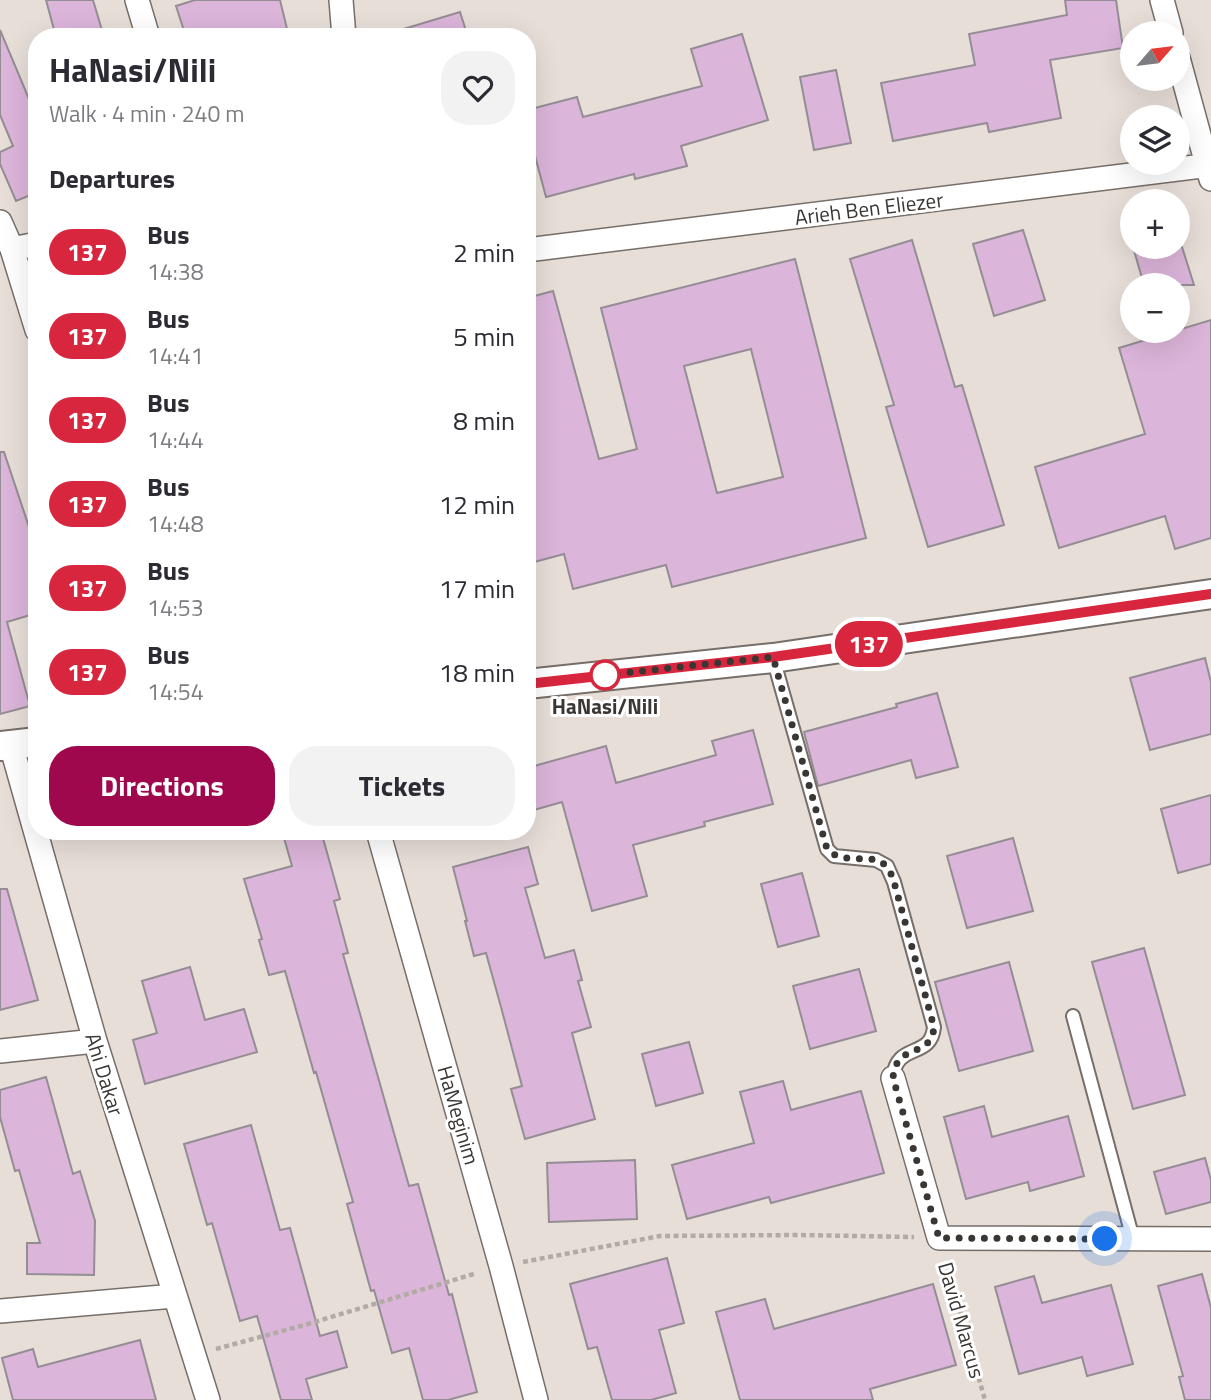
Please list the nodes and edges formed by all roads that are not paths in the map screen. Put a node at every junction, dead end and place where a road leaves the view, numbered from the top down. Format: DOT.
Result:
graph roads {
  1 [pos="137,0"];
  2 [pos="341,0"];
  3 [pos="1162,0"];
  4 [pos="1168,21"];
  5 [pos="145,28"];
  6 [pos="343,28"];
  7 [pos="1187,91"];
  8 [pos="1210,170"];
  9 [pos="0,222"];
  10 [pos="28,246"];
  11 [pos="12,249"];
  12 [pos="536,249"];
  13 [pos="28,301"];
  14 [pos="1211,594"];
  15 [pos="773,657"];
  16 [pos="536,683"];
  17 [pos="16,745"];
  18 [pos="28,790"];
  19 [pos="41,840"];
  20 [pos="381,840"];
  21 [pos="1073,1016"];
  22 [pos="95,1041"];
  23 [pos="0,1051"];
  24 [pos="893,1078"];
  25 [pos="1133,1239"];
  26 [pos="1211,1239"];
  27 [pos="174,1296"];
  28 [pos="0,1311"];
  29 [pos="208,1400"];
  30 [pos="536,1400"];
  1 -- 5 [label="street"];
  2 -- 6 [label="street"];
  3 -- 4 [label="street"];
  7 -- 8 [label="street"];
  8 -- 12 [label="street, Arieh Ben Eliezer"];
  9 -- 11 [label="street"];
  10 -- 11 [label="street"];
  11 -- 13 [label="street"];
  14 -- 15 [label="street"];
  15 -- 16 [label="street"];
  15 -- 24 [label="lane, David Marcus"];
  17 -- 18 [label="street, Ahi Dakar"];
  19 -- 22 [label="street, Ahi Dakar"];
  20 -- 30 [label="street, HaMeginim"];
  21 -- 25 [label="lane"];
  22 -- 23 [label="street"];
  22 -- 27 [label="street, Ahi Dakar"];
  24 -- 25 [label="street, David Marcus"];
  25 -- 26 [label="street"];
  27 -- 28 [label="street"];
  27 -- 29 [label="street, Ahi Dakar"];
}
